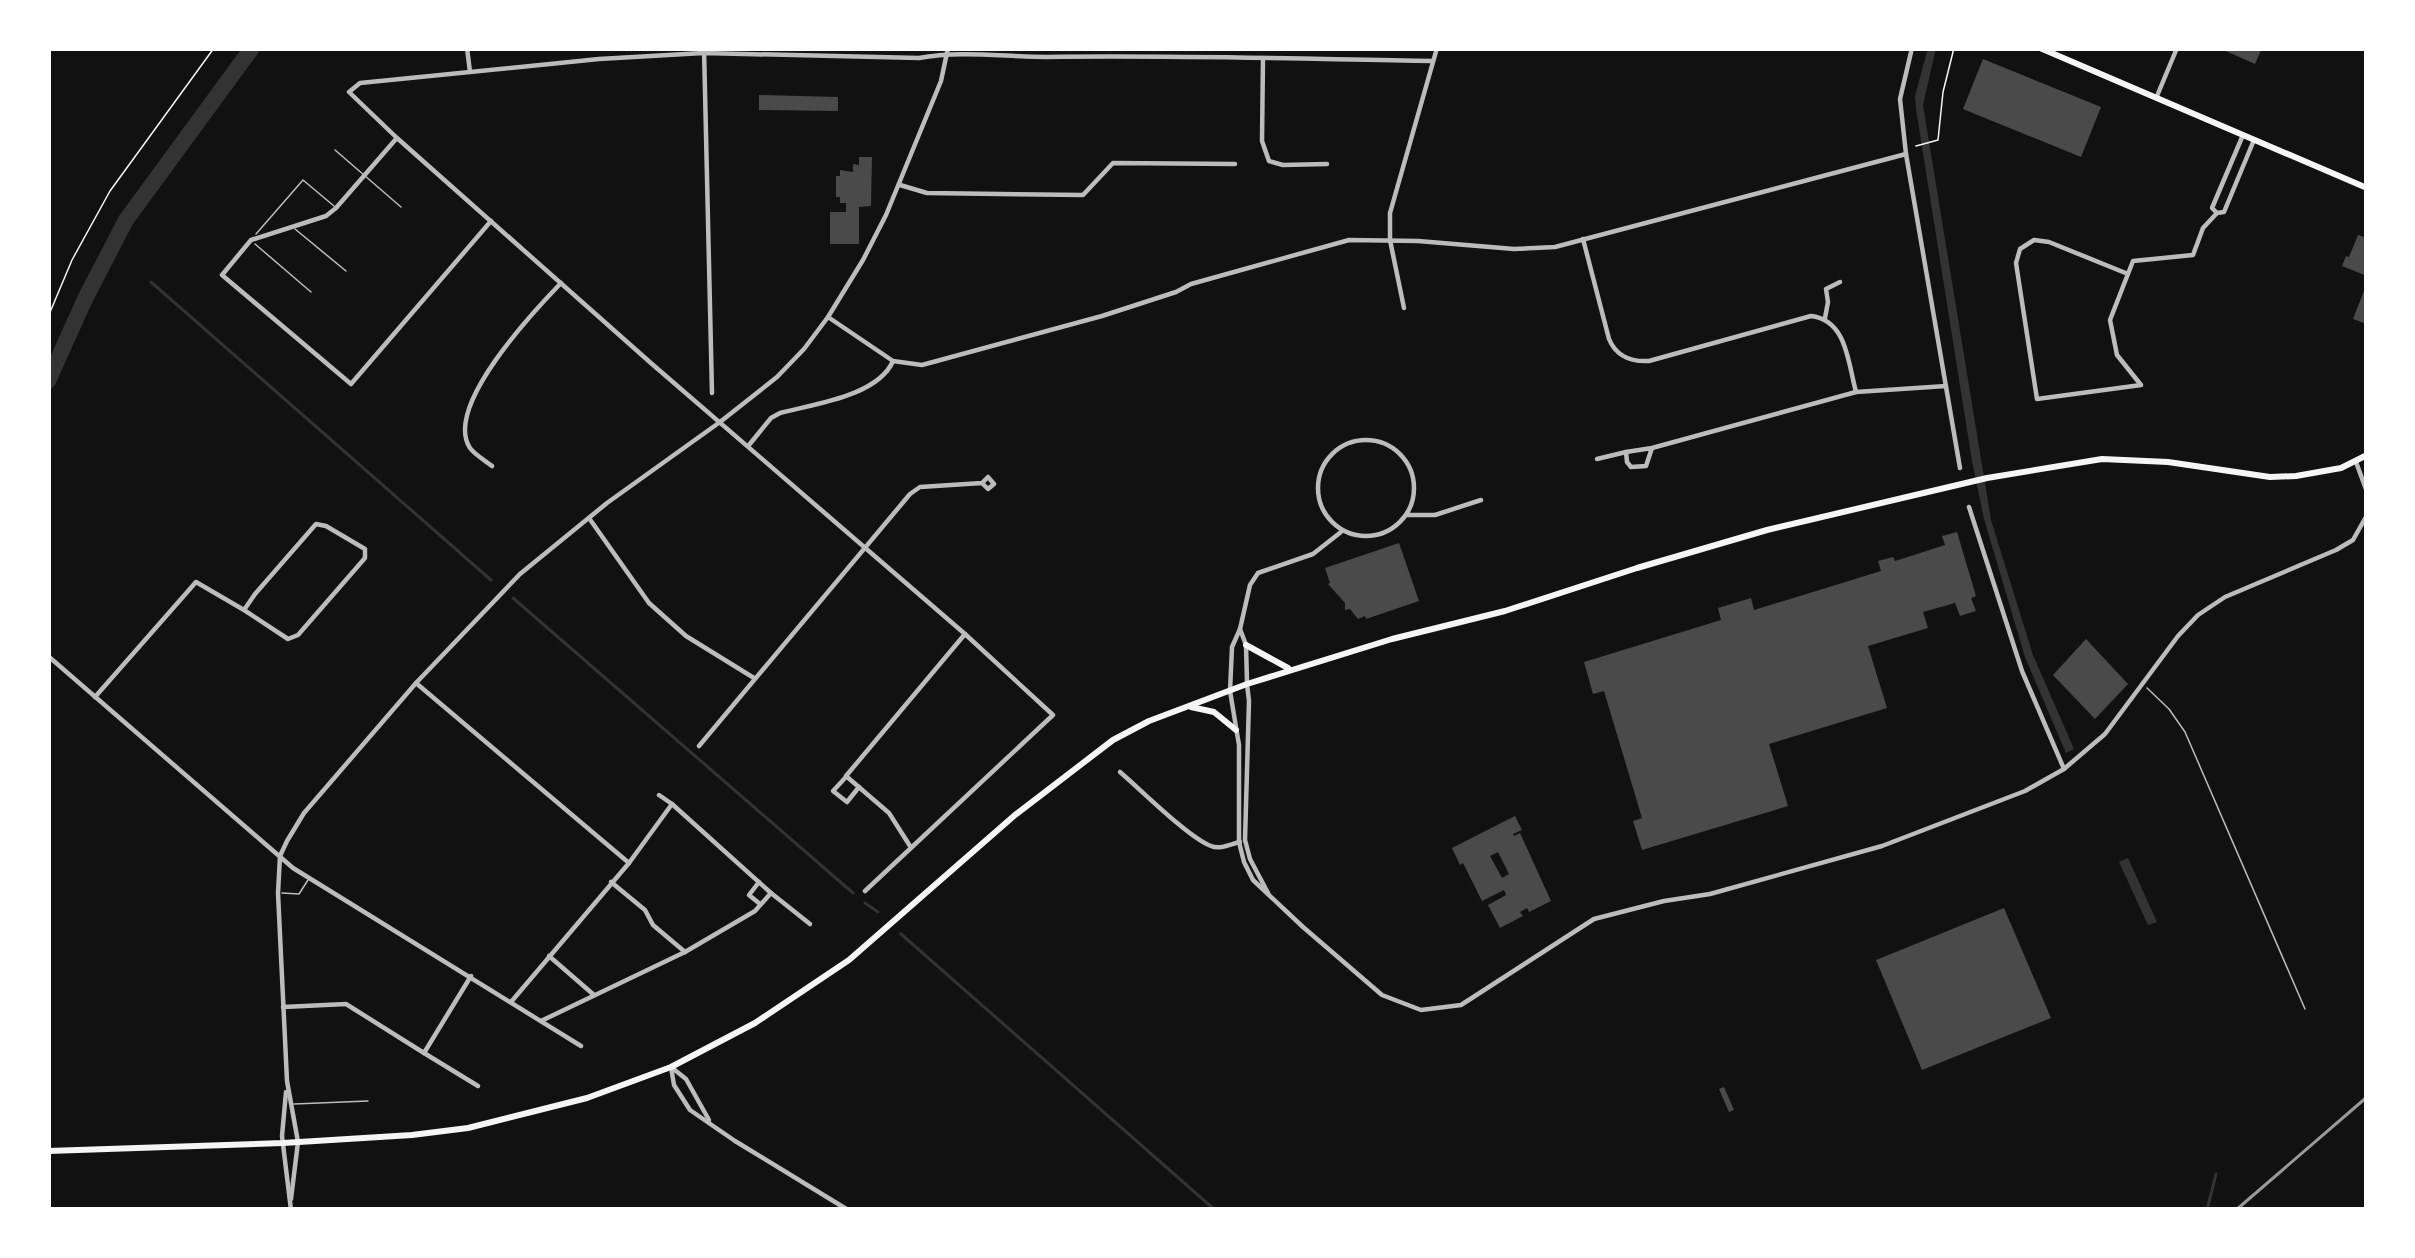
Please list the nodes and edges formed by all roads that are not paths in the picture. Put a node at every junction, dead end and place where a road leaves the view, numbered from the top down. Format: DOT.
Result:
graph roads {
  1 [pos="467,48"];
  2 [pos="1437,48"];
  3 [pos="1912,48"];
  4 [pos="2039,48"];
  5 [pos="2177,48"];
  6 [pos="703,50"];
  7 [pos="947,50"];
  8 [pos="1115,52"];
  9 [pos="1263,58"];
  10 [pos="1433,61"];
  11 [pos="470,74"];
  12 [pos="2157,96"];
  13 [pos="2243,135"];
  14 [pos="397,138"];
  15 [pos="2254,140"];
  16 [pos="335,149"];
  17 [pos="1906,154"];
  18 [pos="1235,164"];
  19 [pos="1328,164"];
  20 [pos="365,175"];
  21 [pos="899,185"];
  22 [pos="2367,188"];
  23 [pos="401,207"];
  24 [pos="336,208"];
  25 [pos="2218,211"];
  26 [pos="491,221"];
  27 [pos="292,226"];
  28 [pos="1583,239"];
  29 [pos="251,240"];
  30 [pos="1390,240"];
  31 [pos="346,272"];
  32 [pos="2128,274"];
  33 [pos="1840,282"];
  34 [pos="561,283"];
  35 [pos="311,292"];
  36 [pos="1404,308"];
  37 [pos="710,312"];
  38 [pos="721,314"];
  39 [pos="828,317"];
  40 [pos="1825,318"];
  41 [pos="893,361"];
  42 [pos="1946,386"];
  43 [pos="1856,392"];
  44 [pos="712,393"];
  45 [pos="720,422"];
  46 [pos="747,446"];
  47 [pos="1652,448"];
  48 [pos="1626,452"];
  49 [pos="2367,455"];
  50 [pos="1598,459"];
  51 [pos="2356,462"];
  52 [pos="492,466"];
  53 [pos="1960,468"];
  54 [pos="982,483"];
  55 [pos="2367,492"];
  56 [pos="1481,500"];
  57 [pos="1969,507"];
  58 [pos="1408,515"];
  59 [pos="2367,515"];
  60 [pos="589,518"];
  61 [pos="1342,531"];
  62 [pos="866,548"];
  63 [pos="244,610"];
  64 [pos="1240,628"];
  65 [pos="965,634"];
  66 [pos="1246,645"];
  67 [pos="48,656"];
  68 [pos="1292,669"];
  69 [pos="754,678"];
  70 [pos="416,683"];
  71 [pos="1247,684"];
  72 [pos="2144,685"];
  73 [pos="1230,691"];
  74 [pos="95,697"];
  75 [pos="1187,706"];
  76 [pos="1236,730"];
  77 [pos="699,746"];
  78 [pos="2064,769"];
  79 [pos="1120,772"];
  80 [pos="847,776"];
  81 [pos="859,788"];
  82 [pos="658,795"];
  83 [pos="672,804"];
  84 [pos="1242,841"];
  85 [pos="910,846"];
  86 [pos="280,856"];
  87 [pos="628,863"];
  88 [pos="309,877"];
  89 [pos="611,882"];
  90 [pos="759,882"];
  91 [pos="865,891"];
  92 [pos="771,892"];
  93 [pos="278,893"];
  94 [pos="760,905"];
  95 [pos="810,924"];
  96 [pos="685,952"];
  97 [pos="548,956"];
  98 [pos="471,976"];
  99 [pos="594,995"];
  100 [pos="511,1002"];
  101 [pos="282,1007"];
  102 [pos="2305,1010"];
  103 [pos="541,1021"];
  104 [pos="581,1046"];
  105 [pos="424,1053"];
  106 [pos="671,1067"];
  107 [pos="287,1081"];
  108 [pos="478,1086"];
  109 [pos="368,1101"];
  110 [pos="291,1104"];
  111 [pos="713,1126"];
  112 [pos="298,1142"];
  113 [pos="283,1143"];
  114 [pos="48,1150"];
  115 [pos="291,1199"];
  116 [pos="291,1210"];
  117 [pos="848,1210"];
  1 -- 11 [label="street"];
  2 -- 10 [label="street"];
  3 -- 17 [label="street"];
  4 -- 12 [label="main road"];
  5 -- 12 [label="street"];
  6 -- 7 [label="street"];
  6 -- 11 [label="street"];
  6 -- 37 [label="street"];
  7 -- 8 [label="street"];
  7 -- 21 [label="street"];
  8 -- 9 [label="street"];
  9 -- 10 [label="street"];
  9 -- 19 [label="street"];
  10 -- 30 [label="street"];
  11 -- 14 [label="street"];
  12 -- 13 [label="main road"];
  13 -- 15 [label="main road"];
  13 -- 25 [label="street"];
  14 -- 20 [label="street"];
  14 -- 26 [label="street"];
  15 -- 22 [label="main road"];
  15 -- 25 [label="street"];
  16 -- 20 [label="lane"];
  17 -- 28 [label="street"];
  17 -- 42 [label="street"];
  18 -- 21 [label="street"];
  20 -- 23 [label="lane"];
  20 -- 24 [label="street"];
  21 -- 39 [label="street"];
  24 -- 27 [label="street"];
  24 -- 29 [label="lane"];
  25 -- 32 [label="street"];
  26 -- 29 [label="street"];
  26 -- 34 [label="street"];
  27 -- 29 [label="street"];
  27 -- 31 [label="lane"];
  28 -- 30 [label="street"];
  28 -- 40 [label="street"];
  29 -- 35 [label="lane"];
  30 -- 36 [label="street"];
  30 -- 41 [label="street"];
  32 -- 32 [label="street"];
  33 -- 40 [label="street"];
  34 -- 45 [label="street"];
  34 -- 52 [label="street"];
  37 -- 38 [label="street"];
  37 -- 44 [label="street"];
  39 -- 41 [label="street"];
  39 -- 45 [label="street"];
  40 -- 43 [label="street"];
  41 -- 46 [label="street"];
  42 -- 43 [label="street"];
  42 -- 53 [label="street"];
  43 -- 47 [label="street"];
  45 -- 46 [label="street"];
  45 -- 60 [label="street"];
  46 -- 62 [label="street"];
  47 -- 48 [label="street"];
  47 -- 48 [label="street"];
  48 -- 50 [label="street"];
  49 -- 51 [label="main road"];
  51 -- 55 [label="street"];
  51 -- 68 [label="main road"];
  54 -- 62 [label="street"];
  56 -- 58 [label="street"];
  57 -- 78 [label="street"];
  58 -- 61 [label="street"];
  58 -- 61 [label="street"];
  59 -- 72 [label="street"];
  60 -- 69 [label="street"];
  60 -- 70 [label="street"];
  61 -- 64 [label="street"];
  62 -- 65 [label="street"];
  62 -- 69 [label="street"];
  63 -- 63 [label="street"];
  63 -- 74 [label="street"];
  64 -- 66 [label="street"];
  64 -- 73 [label="street"];
  65 -- 80 [label="street"];
  65 -- 85 [label="street"];
  66 -- 68 [label="main road"];
  66 -- 71 [label="street"];
  67 -- 74 [label="street"];
  68 -- 71 [label="main road"];
  69 -- 77 [label="street"];
  70 -- 86 [label="street"];
  70 -- 87 [label="street"];
  71 -- 73 [label="main road"];
  71 -- 84 [label="street"];
  72 -- 78 [label="street"];
  72 -- 102 [label="lane"];
  73 -- 75 [label="main road"];
  73 -- 76 [label="street"];
  74 -- 86 [label="street"];
  75 -- 76 [label="main road"];
  75 -- 106 [label="main road"];
  76 -- 84 [label="street"];
  78 -- 84 [label="street"];
  79 -- 84 [label="street"];
  80 -- 81 [label="street"];
  80 -- 81 [label="street"];
  81 -- 85 [label="street"];
  82 -- 83 [label="street"];
  83 -- 87 [label="street"];
  83 -- 90 [label="street"];
  85 -- 91 [label="street"];
  86 -- 88 [label="street"];
  86 -- 93 [label="street"];
  87 -- 89 [label="street"];
  88 -- 93 [label="lane"];
  88 -- 98 [label="street"];
  89 -- 96 [label="street"];
  89 -- 97 [label="street"];
  90 -- 92 [label="street"];
  90 -- 94 [label="street"];
  92 -- 94 [label="street"];
  92 -- 95 [label="street"];
  93 -- 101 [label="street"];
  94 -- 96 [label="street"];
  96 -- 99 [label="street"];
  97 -- 99 [label="street"];
  97 -- 100 [label="street"];
  98 -- 100 [label="street"];
  98 -- 105 [label="street"];
  99 -- 103 [label="street"];
  100 -- 103 [label="street"];
  101 -- 105 [label="street"];
  101 -- 107 [label="street"];
  103 -- 104 [label="street"];
  105 -- 108 [label="street"];
  106 -- 111 [label="street"];
  106 -- 111 [label="street"];
  106 -- 112 [label="main road"];
  107 -- 110 [label="street"];
  107 -- 113 [label="street"];
  109 -- 110 [label="lane"];
  110 -- 112 [label="street"];
  111 -- 117 [label="street"];
  112 -- 113 [label="main road"];
  112 -- 115 [label="street"];
  113 -- 114 [label="main road"];
  113 -- 115 [label="street"];
  115 -- 116 [label="street"];
}
